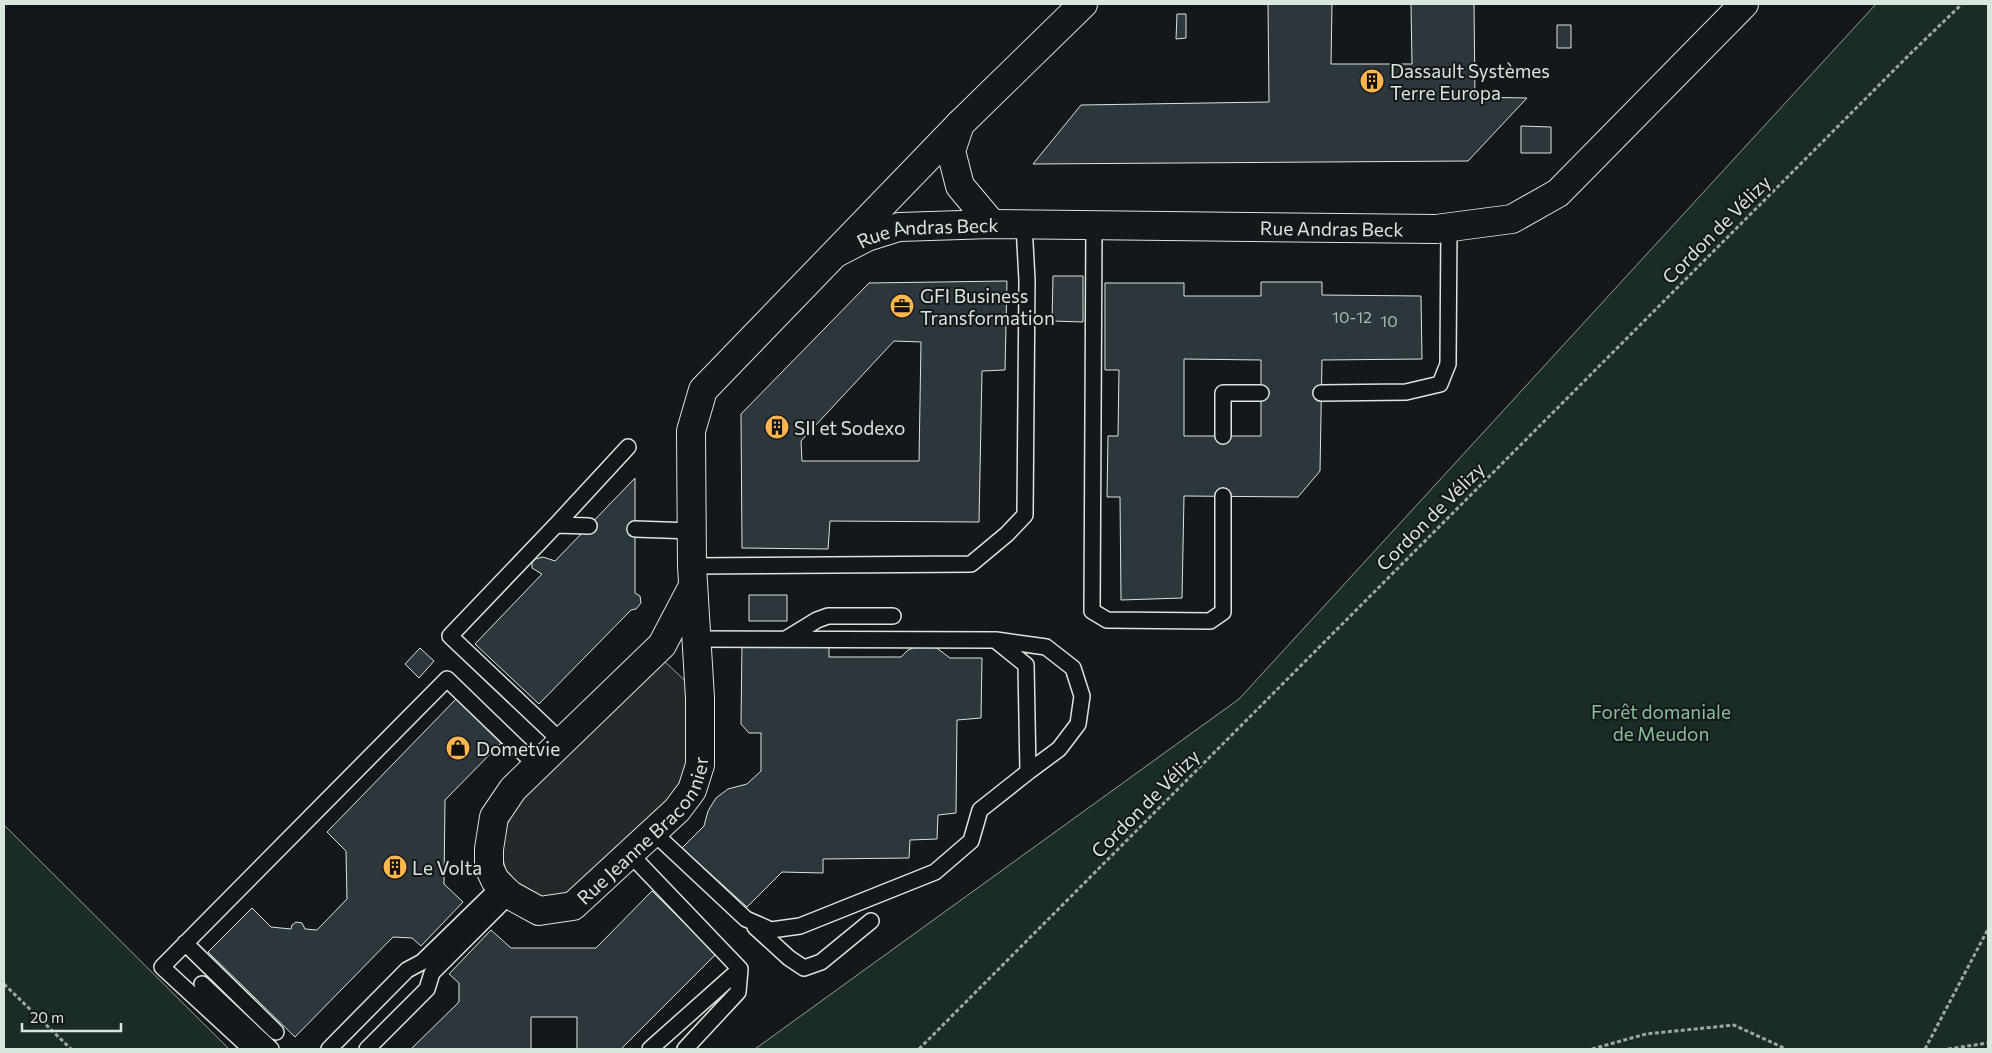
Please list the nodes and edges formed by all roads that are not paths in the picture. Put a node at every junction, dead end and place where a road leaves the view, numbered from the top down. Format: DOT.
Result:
graph roads {
  1 [pos="1083,4"];
  2 [pos="1744,4"];
  3 [pos="960,124"];
  4 [pos="992,224"];
  5 [pos="1024,225"];
  6 [pos="1094,225"];
  7 [pos="1449,227"];
  8 [pos="838,252"];
  9 [pos="1322,392"];
  10 [pos="1261,393"];
  11 [pos="1223,436"];
  12 [pos="628,447"];
  13 [pos="1223,496"];
  14 [pos="556,525"];
  15 [pos="589,526"];
  16 [pos="635,529"];
  17 [pos="692,531"];
  18 [pos="693,576"];
  19 [pos="893,616"];
  20 [pos="696,639"];
  21 [pos="784,639"];
  22 [pos="995,640"];
  23 [pos="562,742"];
  24 [pos="537,766"];
  25 [pos="1028,772"];
  26 [pos="653,832"];
  27 [pos="630,854"];
  28 [pos="505,890"];
  29 [pos="746,918"];
  30 [pos="871,921"];
  31 [pos="185,943"];
  32 [pos="740,969"];
  33 [pos="202,984"];
  34 [pos="276,1032"];
  35 [pos="251,1049"];
  36 [pos="271,1049"];
  37 [pos="329,1049"];
  38 [pos="367,1049"];
  39 [pos="650,1049"];
  40 [pos="685,1049"];
  1 -- 3 [label="street, Rue Jeanne Braconnier"];
  2 -- 7 [label="street, Rue Andras Beck"];
  3 -- 4 [label="street, Rue Jeanne Braconnier"];
  3 -- 8 [label="street, Rue Jeanne Braconnier"];
  4 -- 5 [label="street, Rue Andras Beck"];
  4 -- 8 [label="street, Rue Andras Beck"];
  5 -- 6 [label="street, Rue Andras Beck"];
  5 -- 18 [label="lane"];
  6 -- 7 [label="street, Rue Andras Beck"];
  6 -- 13 [label="lane"];
  7 -- 9 [label="lane"];
  8 -- 17 [label="street, Rue Jeanne Braconnier"];
  10 -- 11 [label="lane"];
  12 -- 14 [label="lane"];
  14 -- 15 [label="lane"];
  14 -- 23 [label="lane"];
  16 -- 17 [label="lane"];
  17 -- 18 [label="street, Rue Jeanne Braconnier"];
  18 -- 20 [label="street, Rue Jeanne Braconnier"];
  18 -- 23 [label="street, Rue Jeanne Braconnier"];
  19 -- 21 [label="lane"];
  20 -- 21 [label="lane"];
  20 -- 26 [label="street, Rue Jeanne Braconnier"];
  21 -- 22 [label="lane"];
  22 -- 25 [label="lane"];
  22 -- 25 [label="lane"];
  23 -- 24 [label="street, Rue Jeanne Braconnier"];
  24 -- 28 [label="street, Rue Jeanne Braconnier"];
  24 -- 31 [label="lane"];
  25 -- 29 [label="lane"];
  26 -- 27 [label="street, Rue Jeanne Braconnier"];
  26 -- 29 [label="lane"];
  27 -- 28 [label="street, Rue Jeanne Braconnier"];
  27 -- 32 [label="lane"];
  28 -- 37 [label="lane"];
  28 -- 38 [label="lane"];
  29 -- 30 [label="lane"];
  31 -- 34 [label="lane"];
  31 -- 35 [label="lane"];
  32 -- 39 [label="lane"];
  32 -- 40 [label="lane"];
  33 -- 36 [label="lane"];
}
